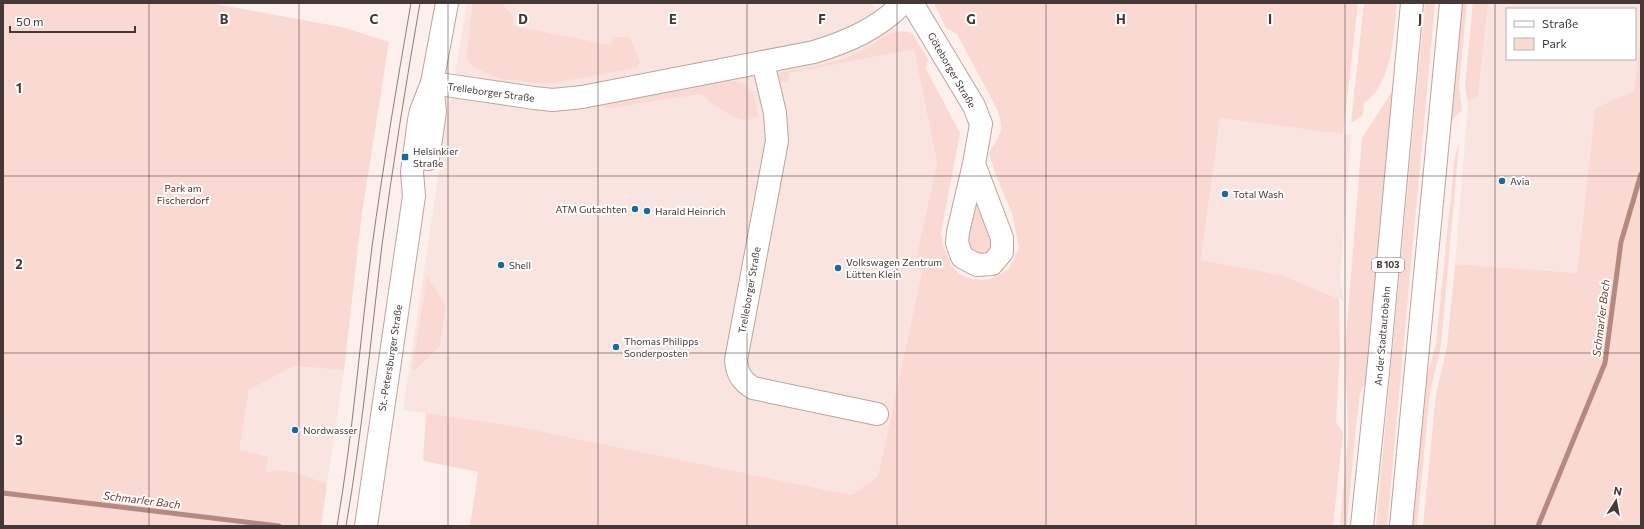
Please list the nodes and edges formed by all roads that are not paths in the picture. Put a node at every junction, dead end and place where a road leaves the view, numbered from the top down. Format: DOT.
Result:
graph roads {
  1 [pos="447,3"];
  2 [pos="903,3"];
  3 [pos="912,3"];
  4 [pos="1412,3"];
  5 [pos="1451,3"];
  6 [pos="763,62"];
  7 [pos="432,83"];
  8 [pos="974,164"];
  9 [pos="878,414"];
  10 [pos="366,523"];
  11 [pos="1362,526"];
  12 [pos="1401,526"];
  1 -- 7 [label="main road, St.-Petersburger Straße"];
  2 -- 6 [label="main road, Trelleborger Straße"];
  3 -- 8 [label="main road, Göteborger Straße"];
  4 -- 11 [label="main road, An der Stadtautobahn / B 103"];
  5 -- 12 [label="main road"];
  6 -- 7 [label="main road, Trelleborger Straße"];
  6 -- 9 [label="main road, Trelleborger Straße"];
  7 -- 10 [label="main road, St.-Petersburger Straße"];
}
